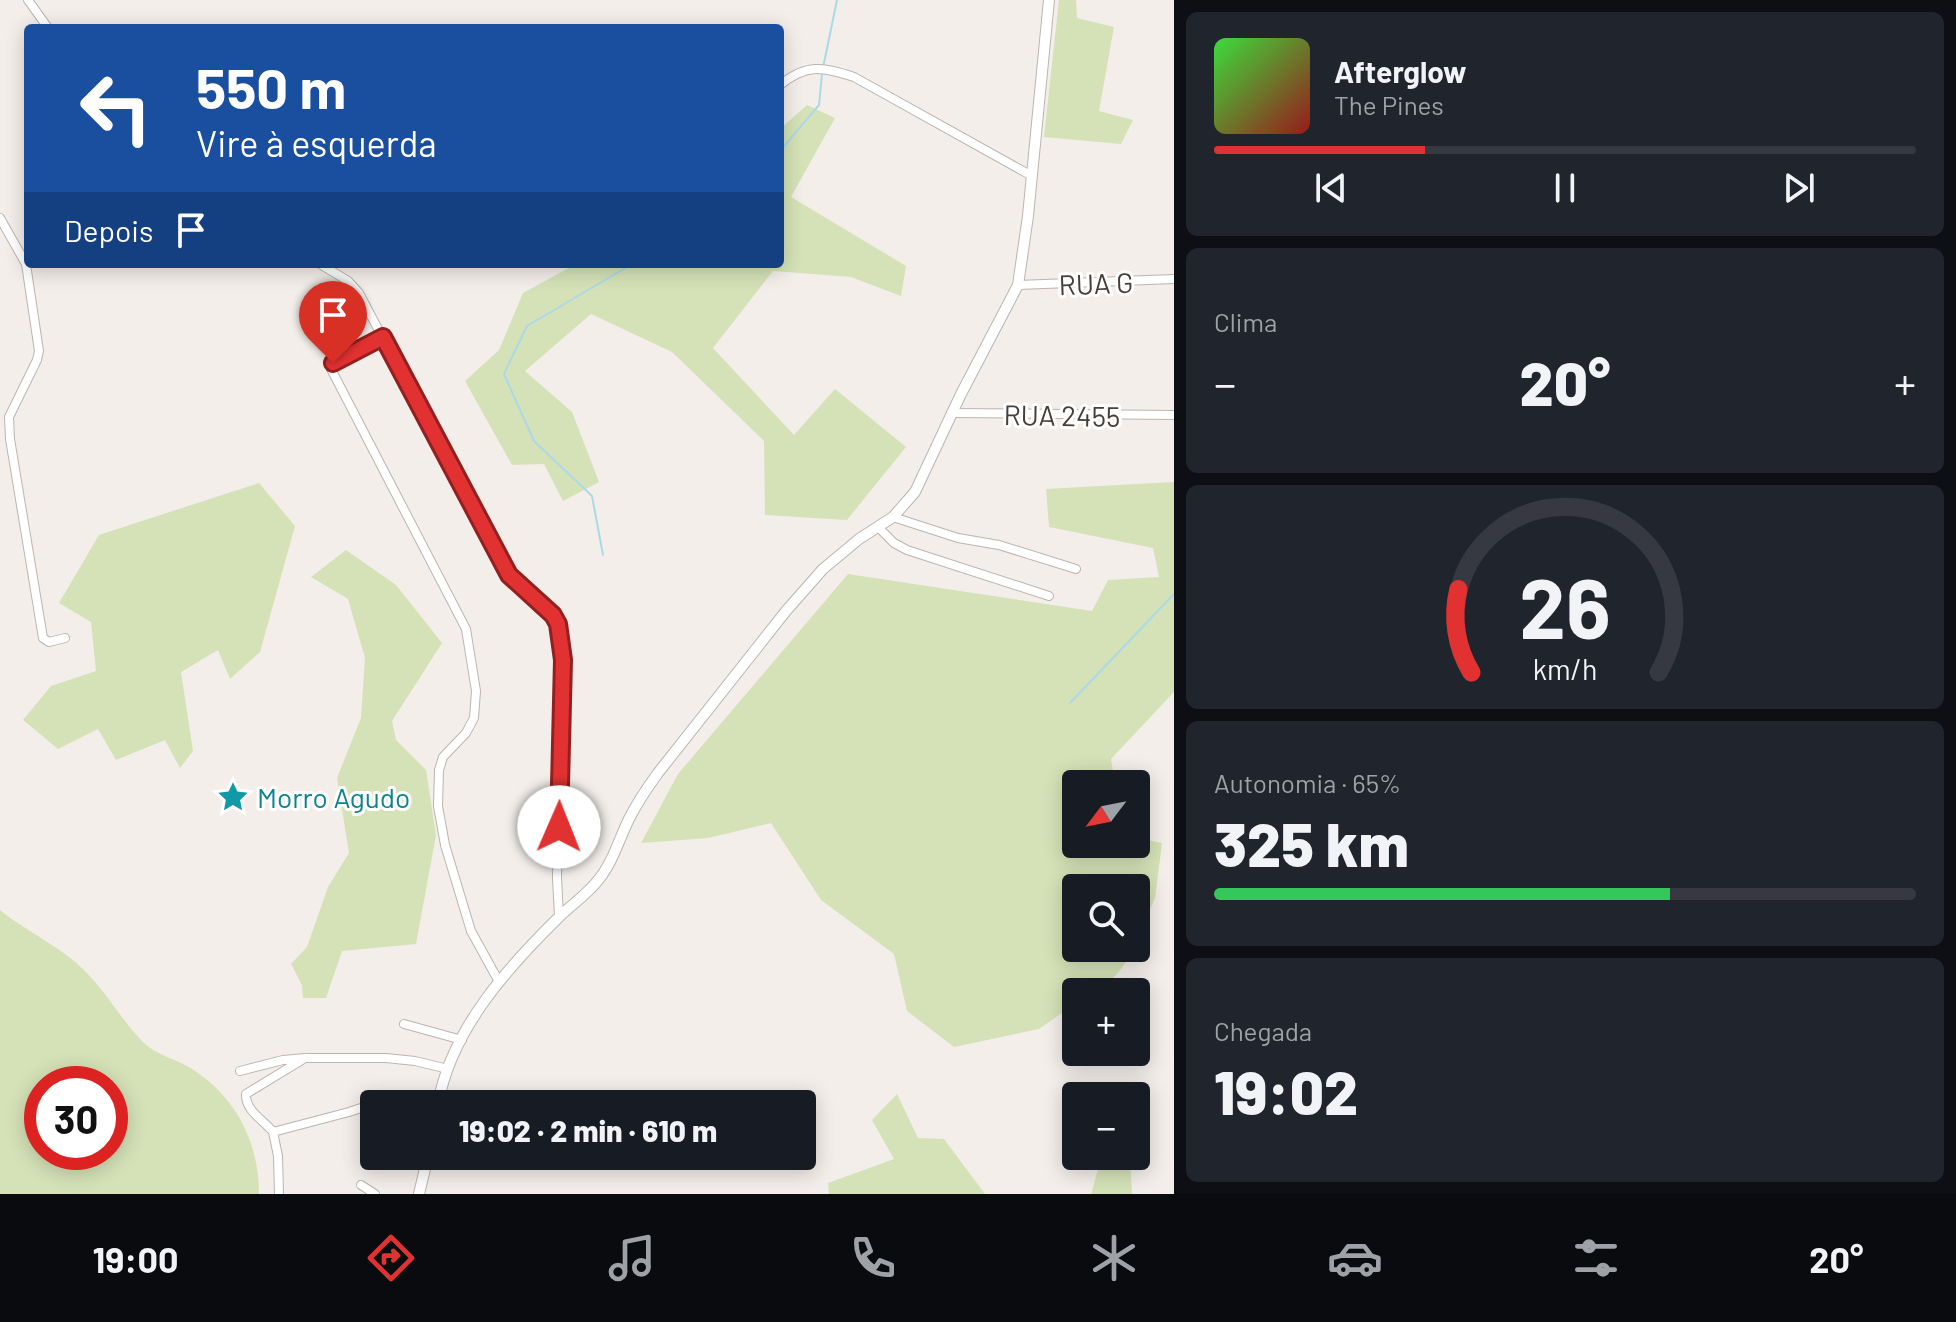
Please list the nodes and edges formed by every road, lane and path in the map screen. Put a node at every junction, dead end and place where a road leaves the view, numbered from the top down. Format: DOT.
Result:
graph roads {
  1 [pos="28,0"];
  2 [pos="1049,0"];
  3 [pos="45,24"];
  4 [pos="784,83"];
  5 [pos="1032,176"];
  6 [pos="0,218"];
  7 [pos="24,260"];
  8 [pos="27,268"];
  9 [pos="326,268"];
  10 [pos="1174,279"];
  11 [pos="1018,285"];
  12 [pos="383,337"];
  13 [pos="951,413"];
  14 [pos="1174,415"];
  15 [pos="893,517"];
  16 [pos="878,527"];
  17 [pos="1076,569"];
  18 [pos="1049,596"];
  19 [pos="65,638"];
  20 [pos="559,916"];
  21 [pos="498,980"];
  22 [pos="404,1024"];
  23 [pos="462,1040"];
  24 [pos="305,1058"];
  25 [pos="448,1069"];
  26 [pos="240,1071"];
  27 [pos="441,1090"];
  28 [pos="360,1108"];
  29 [pos="273,1132"];
  30 [pos="425,1170"];
  31 [pos="361,1185"];
  32 [pos="279,1194"];
  33 [pos="375,1194"];
  34 [pos="419,1194"];
  1 -- 3 [label="street"];
  2 -- 5 [label="street"];
  4 -- 5 [label="street"];
  5 -- 11 [label="street"];
  6 -- 7 [label="street"];
  8 -- 19 [label="street"];
  9 -- 12 [label="street"];
  10 -- 11 [label="street, RUA G"];
  11 -- 13 [label="street"];
  12 -- 20 [label="street"];
  12 -- 21 [label="street"];
  13 -- 14 [label="street, RUA 2455"];
  13 -- 15 [label="street"];
  15 -- 16 [label="street"];
  15 -- 17 [label="street"];
  16 -- 18 [label="street"];
  16 -- 20 [label="street"];
  20 -- 21 [label="street"];
  21 -- 23 [label="street"];
  22 -- 23 [label="street"];
  23 -- 25 [label="street"];
  24 -- 25 [label="street"];
  24 -- 26 [label="street"];
  24 -- 29 [label="street"];
  25 -- 27 [label="street"];
  28 -- 29 [label="street"];
  29 -- 32 [label="street"];
  30 -- 34 [label="street"];
  31 -- 33 [label="street"];
}
